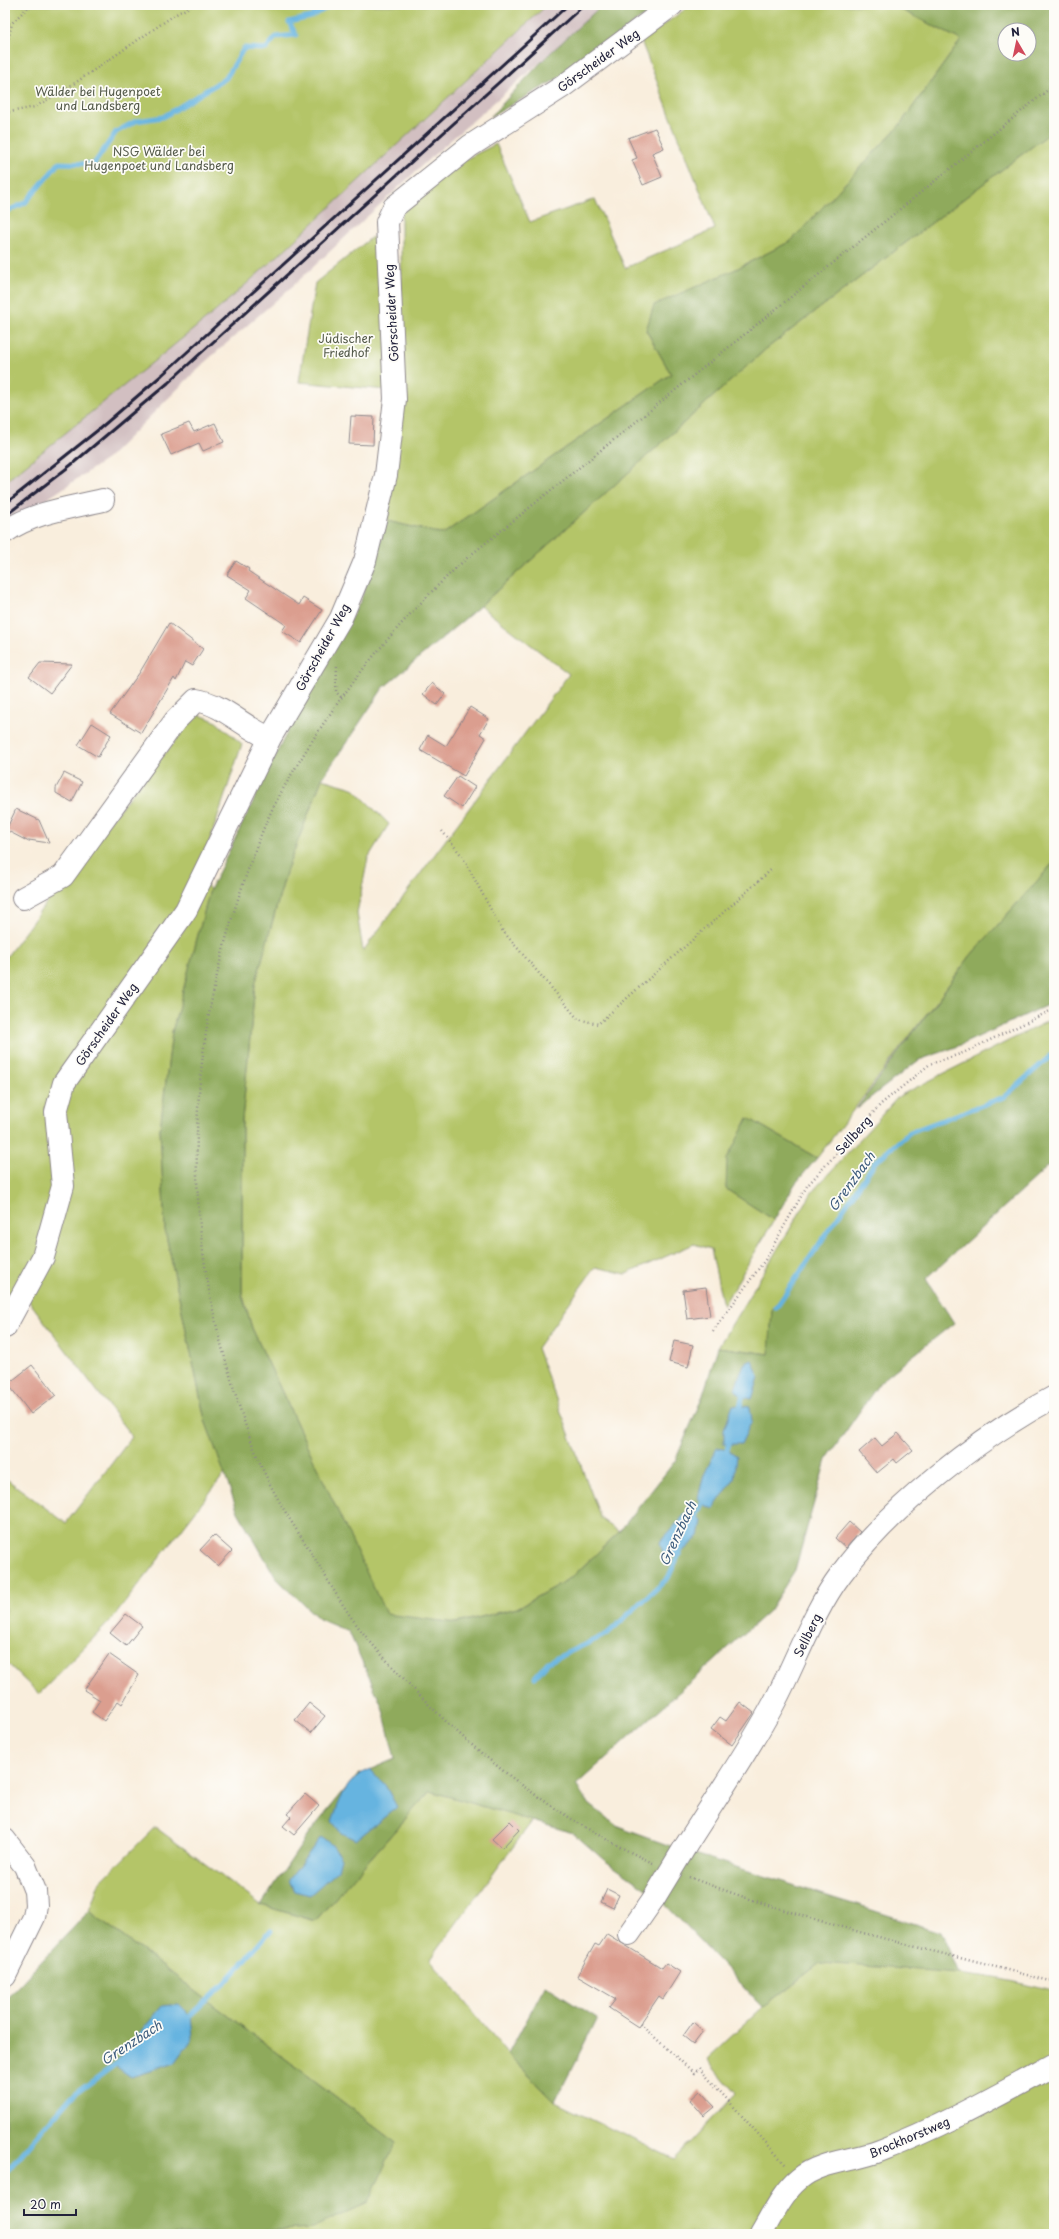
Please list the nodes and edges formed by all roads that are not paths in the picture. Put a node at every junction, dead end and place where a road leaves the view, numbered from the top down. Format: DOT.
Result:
graph roads {
  1 [pos="672,5"];
  2 [pos="103,500"];
  3 [pos="5,532"];
  4 [pos="270,738"];
  5 [pos="23,898"];
  6 [pos="5,1327"];
  7 [pos="1054,1398"];
  8 [pos="5,1840"];
  9 [pos="629,1934"];
  10 [pos="5,1976"];
  11 [pos="1054,2065"];
  12 [pos="761,2234"];
  1 -- 4 [label="street, Görscheider Weg"];
  2 -- 3 [label="street"];
  4 -- 5 [label="street"];
  4 -- 6 [label="street, Görscheider Weg"];
  7 -- 9 [label="street, Sellberg, bridge"];
  8 -- 10 [label="street"];
  11 -- 12 [label="street, Brockhorstweg"];
}
